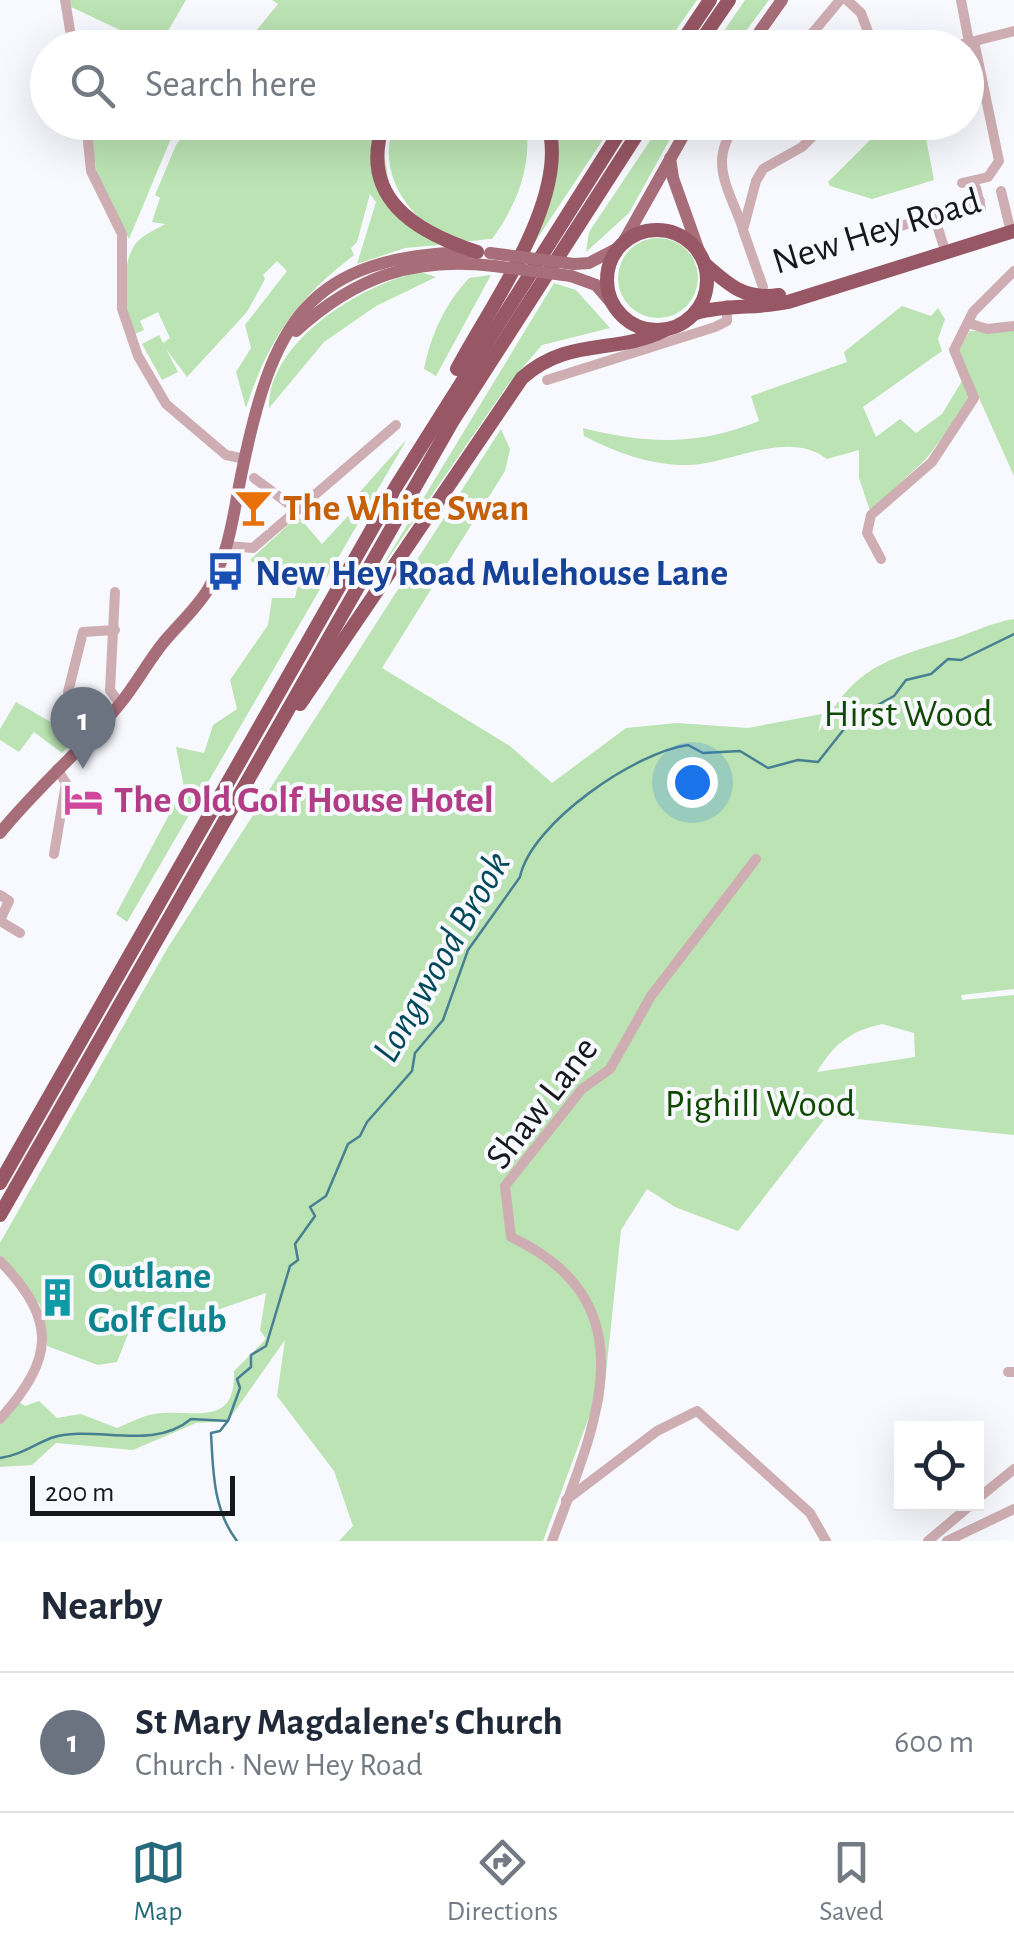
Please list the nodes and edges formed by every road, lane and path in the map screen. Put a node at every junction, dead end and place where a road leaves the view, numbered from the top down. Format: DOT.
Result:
graph roads {
  1 [pos="65,0"];
  2 [pos="710,0"];
  3 [pos="729,0"];
  4 [pos="782,0"];
  5 [pos="844,0"];
  6 [pos="960,0"];
  7 [pos="71,30"];
  8 [pos="690,30"];
  9 [pos="708,30"];
  10 [pos="761,30"];
  11 [pos="816,30"];
  12 [pos="867,30"];
  13 [pos="969,30"];
  14 [pos="1014,31"];
  15 [pos="984,38"];
  16 [pos="984,97"];
  17 [pos="88,140"];
  18 [pos="379,140"];
  19 [pos="550,140"];
  20 [pos="615,140"];
  21 [pos="633,140"];
  22 [pos="680,140"];
  23 [pos="725,140"];
  24 [pos="809,140"];
  25 [pos="670,155"];
  26 [pos="962,183"];
  27 [pos="976,188"];
  28 [pos="1002,191"];
  29 [pos="887,215"];
  30 [pos="934,216"];
  31 [pos="1013,229"];
  32 [pos="743,230"];
  33 [pos="621,244"];
  34 [pos="943,244"];
  35 [pos="487,257"];
  36 [pos="703,258"];
  37 [pos="572,270"];
  38 [pos="1014,271"];
  39 [pos="724,283"];
  40 [pos="763,288"];
  41 [pos="727,305"];
  42 [pos="614,306"];
  43 [pos="696,313"];
  44 [pos="968,323"];
  45 [pos="1014,326"];
  46 [pos="666,330"];
  47 [pos="284,342"];
  48 [pos="548,380"];
  49 [pos="396,425"];
  50 [pos="245,459"];
  51 [pos="254,478"];
  52 [pos="397,485"];
  53 [pos="296,510"];
  54 [pos="228,546"];
  55 [pos="881,559"];
  56 [pos="115,592"];
  57 [pos="114,630"];
  58 [pos="76,699"];
  59 [pos="120,704"];
  60 [pos="57,769"];
  61 [pos="234,802"];
  62 [pos="0,833"];
  63 [pos="54,854"];
  64 [pos="756,859"];
  65 [pos="0,894"];
  66 [pos="0,920"];
  67 [pos="20,933"];
  68 [pos="0,1183"];
  69 [pos="0,1216"];
  70 [pos="0,1261"];
  71 [pos="0,1419"];
  72 [pos="1014,1469"];
  73 [pos="984,1493"];
  74 [pos="566,1500"];
  75 [pos="1014,1509"];
  76 [pos="962,1511"];
  77 [pos="552,1541"];
  78 [pos="826,1541"];
  79 [pos="928,1541"];
  80 [pos="947,1541"];
  1 -- 7 [label="street"];
  2 -- 8 [label="highway"];
  3 -- 9 [label="highway"];
  4 -- 10 [label="main road"];
  5 -- 11 [label="street"];
  5 -- 12 [label="street"];
  6 -- 13 [label="street"];
  14 -- 15 [label="street"];
  16 -- 26 [label="street"];
  17 -- 50 [label="street"];
  18 -- 35 [label="highway"];
  19 -- 52 [label="highway"];
  20 -- 52 [label="highway"];
  21 -- 61 [label="highway"];
  22 -- 25 [label="main road"];
  23 -- 32 [label="street"];
  24 -- 32 [label="street"];
  25 -- 33 [label="main road"];
  25 -- 36 [label="main road"];
  27 -- 30 [label="street"];
  28 -- 31 [label="street"];
  29 -- 30 [label="street"];
  30 -- 34 [label="street"];
  31 -- 34 [label="highway, New Hey Road"];
  31 -- 41 [label="highway, New Hey Road"];
  32 -- 40 [label="street"];
  33 -- 36 [label="highway"];
  33 -- 37 [label="main road"];
  33 -- 42 [label="highway"];
  34 -- 39 [label="highway, New Hey Road"];
  35 -- 37 [label="main road, bridge"];
  35 -- 47 [label="main road"];
  35 -- 47 [label="main road"];
  36 -- 39 [label="highway, New Hey Road"];
  36 -- 43 [label="highway"];
  37 -- 42 [label="main road"];
  38 -- 44 [label="street"];
  39 -- 41 [label="highway"];
  41 -- 43 [label="highway, New Hey Road"];
  41 -- 48 [label="street"];
  42 -- 46 [label="highway"];
  43 -- 46 [label="highway"];
  44 -- 45 [label="street"];
  44 -- 55 [label="street"];
  46 -- 61 [label="highway"];
  47 -- 50 [label="main road"];
  49 -- 53 [label="street"];
  50 -- 54 [label="main road"];
  51 -- 53 [label="street"];
  52 -- 68 [label="highway"];
  53 -- 54 [label="street"];
  54 -- 59 [label="main road"];
  56 -- 57 [label="street"];
  57 -- 58 [label="street"];
  57 -- 59 [label="street"];
  59 -- 60 [label="main road"];
  60 -- 62 [label="main road"];
  60 -- 63 [label="street"];
  61 -- 69 [label="highway"];
  64 -- 74 [label="street, Shaw Lane"];
  65 -- 66 [label="street"];
  66 -- 67 [label="street"];
  70 -- 71 [label="street"];
  72 -- 73 [label="street"];
  74 -- 77 [label="street"];
  74 -- 78 [label="street"];
  75 -- 80 [label="street"];
  76 -- 79 [label="street"];
}
